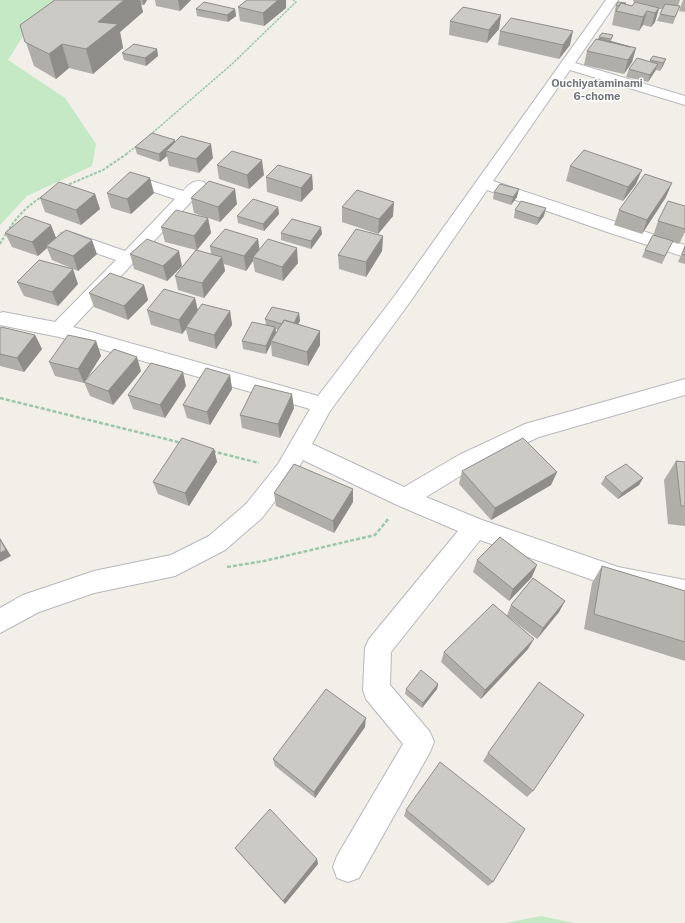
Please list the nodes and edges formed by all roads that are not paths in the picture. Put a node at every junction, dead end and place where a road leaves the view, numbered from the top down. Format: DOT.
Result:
graph roads {
  1 [pos="612,0"];
  2 [pos="567,66"];
  3 [pos="685,101"];
  4 [pos="132,180"];
  5 [pos="484,183"];
  6 [pos="60,235"];
  7 [pos="685,251"];
  8 [pos="128,258"];
  9 [pos="3,319"];
  10 [pos="59,330"];
  11 [pos="685,387"];
  12 [pos="324,405"];
  13 [pos="299,448"];
  14 [pos="405,498"];
  15 [pos="475,528"];
  16 [pos="685,591"];
  17 [pos="0,621"];
  18 [pos="348,867"];
  1 -- 2 [label="street"];
  2 -- 3 [label="street"];
  2 -- 5 [label="street"];
  4 -- 8 [label="street"];
  5 -- 7 [label="street"];
  5 -- 12 [label="street"];
  6 -- 8 [label="street"];
  8 -- 10 [label="street"];
  9 -- 10 [label="street"];
  10 -- 12 [label="street"];
  11 -- 14 [label="street"];
  12 -- 13 [label="street"];
  13 -- 14 [label="street"];
  13 -- 17 [label="street"];
  14 -- 15 [label="street"];
  15 -- 16 [label="street"];
  15 -- 18 [label="street"];
}
